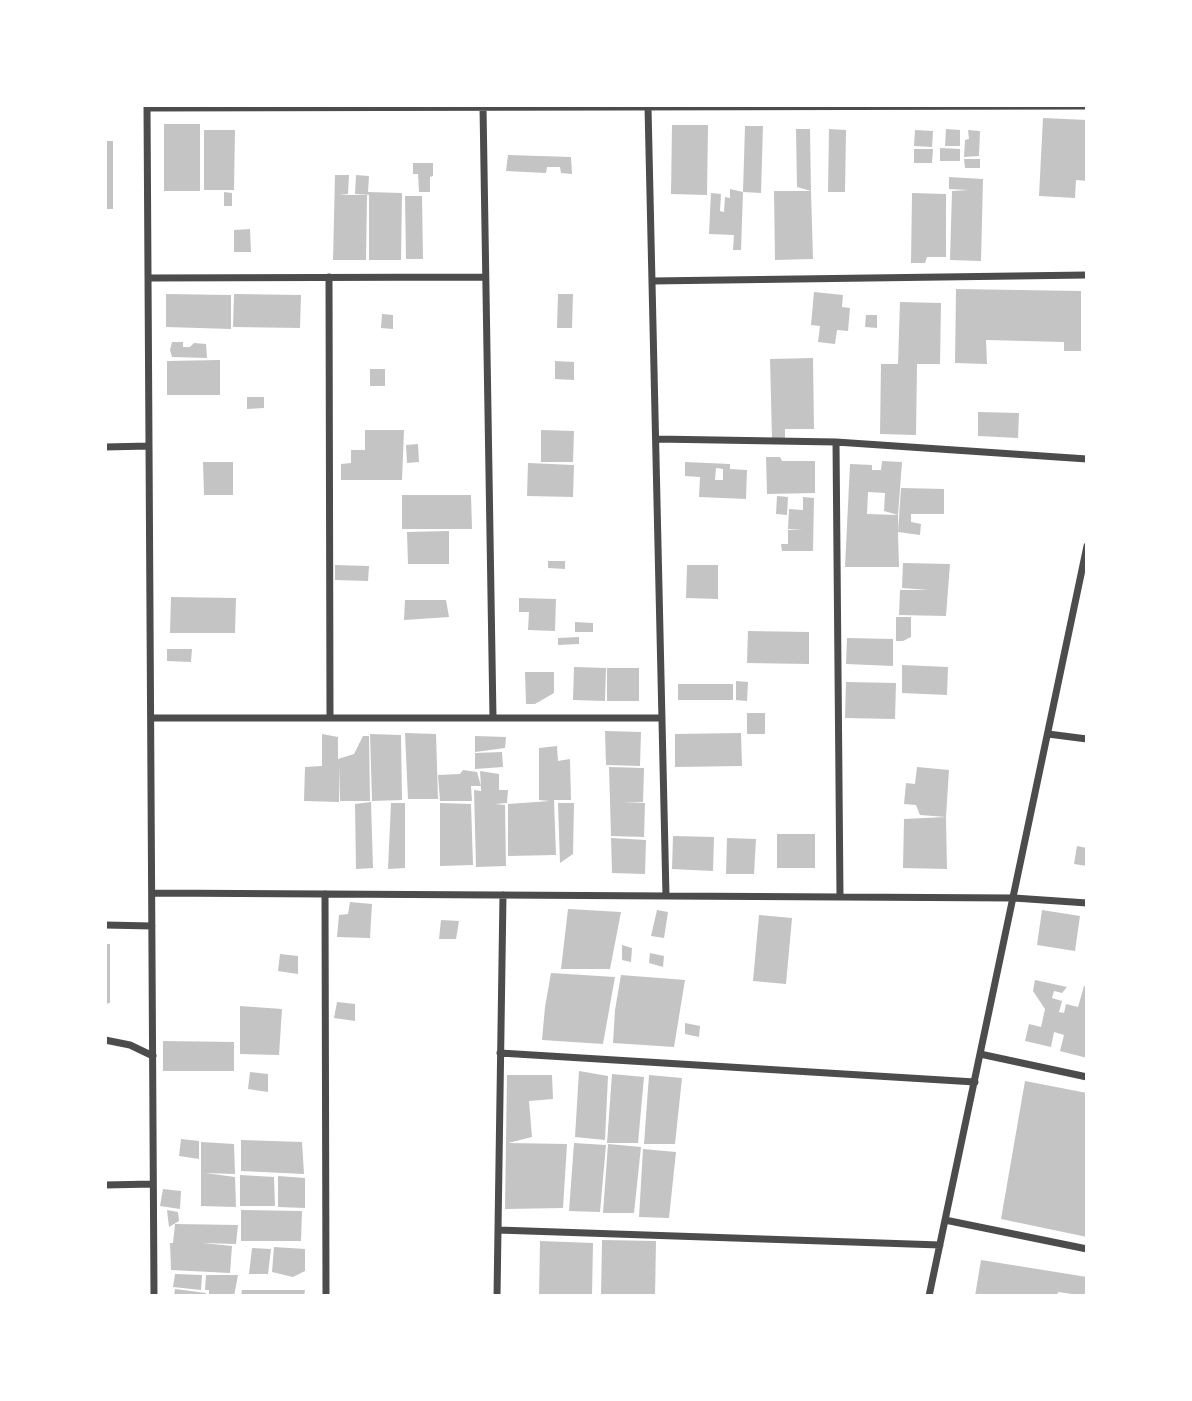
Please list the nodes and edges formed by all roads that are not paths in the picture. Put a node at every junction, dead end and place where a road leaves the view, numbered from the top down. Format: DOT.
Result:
graph roads {
  1 [pos="1005,105"];
  2 [pos="322,106"];
  3 [pos="824,106"];
  4 [pos="1087,106"];
  5 [pos="147,107"];
  6 [pos="483,107"];
  7 [pos="648,107"];
  8 [pos="1087,275"];
  9 [pos="329,277"];
  10 [pos="485,277"];
  11 [pos="148,278"];
  12 [pos="652,281"];
  13 [pos="656,439"];
  14 [pos="836,442"];
  15 [pos="149,446"];
  16 [pos="105,447"];
  17 [pos="1087,459"];
  18 [pos="1087,546"];
  19 [pos="151,718"];
  20 [pos="331,718"];
  21 [pos="493,718"];
  22 [pos="662,718"];
  23 [pos="1048,734"];
  24 [pos="1087,739"];
  25 [pos="152,893"];
  26 [pos="325,894"];
  27 [pos="503,895"];
  28 [pos="666,896"];
  29 [pos="840,897"];
  30 [pos="1014,898"];
  31 [pos="1087,904"];
  32 [pos="105,925"];
  33 [pos="152,926"];
  34 [pos="105,1040"];
  35 [pos="500,1053"];
  36 [pos="980,1054"];
  37 [pos="153,1056"];
  38 [pos="1087,1077"];
  39 [pos="975,1082"];
  40 [pos="153,1184"];
  41 [pos="105,1185"];
  42 [pos="946,1220"];
  43 [pos="498,1230"];
  44 [pos="940,1245"];
  45 [pos="1087,1249"];
  46 [pos="154,1296"];
  47 [pos="326,1296"];
  48 [pos="497,1296"];
  49 [pos="929,1296"];
  1 -- 3 [label="street"];
  1 -- 4 [label="street"];
  2 -- 5 [label="street"];
  2 -- 6 [label="street"];
  3 -- 7 [label="street"];
  5 -- 11 [label="street"];
  6 -- 7 [label="street"];
  6 -- 10 [label="street"];
  7 -- 12 [label="street"];
  8 -- 12 [label="street"];
  9 -- 10 [label="street"];
  9 -- 11 [label="street"];
  9 -- 20 [label="street"];
  10 -- 21 [label="street"];
  11 -- 15 [label="street"];
  12 -- 13 [label="street"];
  13 -- 14 [label="street"];
  13 -- 22 [label="street"];
  14 -- 17 [label="street"];
  14 -- 29 [label="street"];
  15 -- 16 [label="street"];
  15 -- 19 [label="street"];
  18 -- 23 [label="street"];
  19 -- 20 [label="street"];
  19 -- 25 [label="street"];
  20 -- 21 [label="street"];
  21 -- 22 [label="street"];
  22 -- 28 [label="street"];
  23 -- 24 [label="street"];
  23 -- 30 [label="street"];
  25 -- 26 [label="street"];
  25 -- 33 [label="street"];
  26 -- 27 [label="street"];
  26 -- 47 [label="street"];
  27 -- 28 [label="street"];
  27 -- 35 [label="street"];
  28 -- 29 [label="street"];
  29 -- 30 [label="street"];
  30 -- 31 [label="street"];
  30 -- 36 [label="street"];
  32 -- 33 [label="street"];
  33 -- 37 [label="street"];
  34 -- 37 [label="street"];
  35 -- 39 [label="street"];
  35 -- 43 [label="street"];
  36 -- 38 [label="street"];
  36 -- 39 [label="street"];
  37 -- 40 [label="street"];
  39 -- 42 [label="street"];
  40 -- 41 [label="street"];
  40 -- 46 [label="street"];
  42 -- 44 [label="street"];
  42 -- 45 [label="street"];
  43 -- 44 [label="street"];
  43 -- 48 [label="street"];
  44 -- 49 [label="street"];
}
